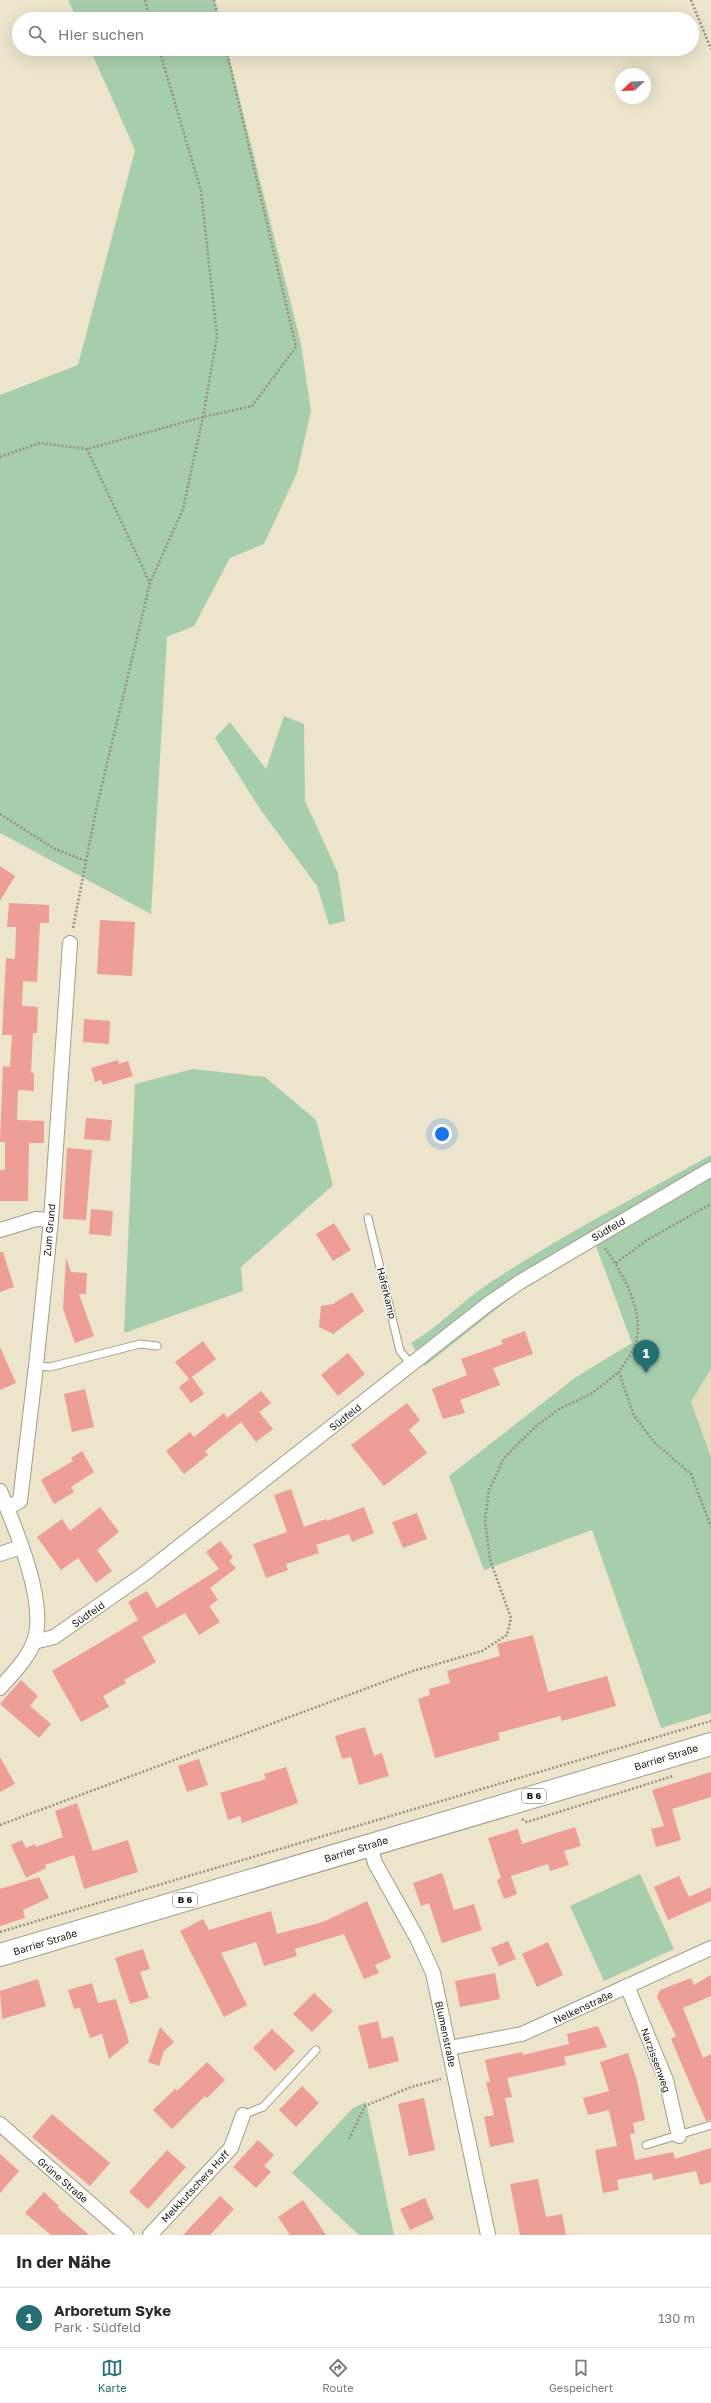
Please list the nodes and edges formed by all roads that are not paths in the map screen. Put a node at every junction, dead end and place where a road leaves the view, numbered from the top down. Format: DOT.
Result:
graph roads {
  1 [pos="70,943"];
  2 [pos="711,1169"];
  3 [pos="368,1218"];
  4 [pos="51,1220"];
  5 [pos="0,1230"];
  6 [pos="157,1346"];
  7 [pos="412,1365"];
  8 [pos="36,1366"];
  9 [pos="0,1491"];
  10 [pos="7,1508"];
  11 [pos="21,1547"];
  12 [pos="0,1554"];
  13 [pos="34,1642"];
  14 [pos="0,1688"];
  15 [pos="711,1744"];
  16 [pos="370,1845"];
  17 [pos="711,1948"];
  18 [pos="0,1955"];
  19 [pos="628,1986"];
  20 [pos="449,2048"];
  21 [pos="316,2050"];
  22 [pos="244,2115"];
  23 [pos="0,2124"];
  24 [pos="711,2125"];
  25 [pos="679,2136"];
  26 [pos="646,2145"];
  27 [pos="126,2235"];
  28 [pos="150,2235"];
  29 [pos="488,2235"];
  1 -- 4 [label="street, Zum Grund"];
  2 -- 7 [label="street, Südfeld"];
  3 -- 7 [label="lane, Haferkamp"];
  4 -- 5 [label="street"];
  4 -- 8 [label="street, Zum Grund"];
  6 -- 8 [label="lane"];
  7 -- 13 [label="street, Südfeld"];
  8 -- 10 [label="street, Zum Grund"];
  9 -- 10 [label="street"];
  10 -- 11 [label="street"];
  11 -- 12 [label="street"];
  11 -- 13 [label="street"];
  13 -- 14 [label="street"];
  15 -- 16 [label="main road, Barrier Straße / B 6"];
  16 -- 18 [label="main road, Barrier Straße / B 6"];
  16 -- 20 [label="street, Blumenstraße"];
  17 -- 19 [label="street, Nelkenstraße"];
  19 -- 20 [label="street, Nelkenstraße"];
  19 -- 25 [label="street, Narzissenweg"];
  20 -- 29 [label="street, Blumenstraße"];
  21 -- 22 [label="lane, Melkkutschers Hoff"];
  22 -- 28 [label="street, Melkkutschers Hoff"];
  23 -- 27 [label="street, Grüne Straße"];
  24 -- 25 [label="lane"];
  25 -- 26 [label="lane"];
}
